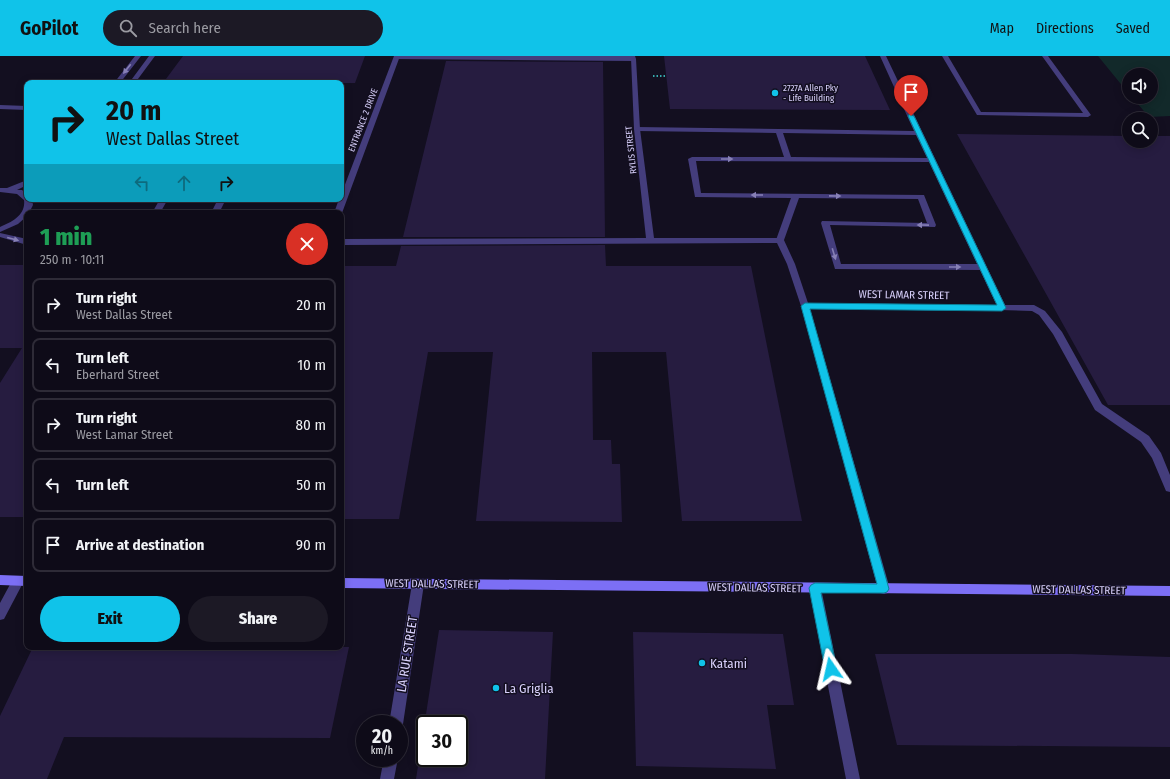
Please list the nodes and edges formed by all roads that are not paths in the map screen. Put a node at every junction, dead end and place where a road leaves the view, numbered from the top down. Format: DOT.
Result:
graph roads {
  1 [pos="138,56"];
  2 [pos="152,56"];
  3 [pos="396,56"];
  4 [pos="883,56"];
  5 [pos="945,56"];
  6 [pos="1045,56"];
  7 [pos="633,57"];
  8 [pos="119,80"];
  9 [pos="134,80"];
  10 [pos="0,108"];
  11 [pos="24,108"];
  12 [pos="637,129"];
  13 [pos="779,131"];
  14 [pos="919,133"];
  15 [pos="788,159"];
  16 [pos="932,160"];
  17 [pos="24,183"];
  18 [pos="0,190"];
  19 [pos="10,190"];
  20 [pos="24,196"];
  21 [pos="796,196"];
  22 [pos="344,197"];
  23 [pos="24,220"];
  24 [pos="0,230"];
  25 [pos="0,236"];
  26 [pos="650,239"];
  27 [pos="780,240"];
  28 [pos="24,241"];
  29 [pos="344,242"];
  30 [pos="983,267"];
  31 [pos="805,306"];
  32 [pos="1002,308"];
  33 [pos="1170,488"];
  34 [pos="0,580"];
  35 [pos="23,581"];
  36 [pos="344,584"];
  37 [pos="418,584"];
  38 [pos="815,588"];
  39 [pos="884,589"];
  40 [pos="1170,591"];
  41 [pos="0,616"];
  42 [pos="397,715"];
  43 [pos="390,767"];
  44 [pos="388,779"];
  45 [pos="853,779"];
  1 -- 8 [label="street, one-way"];
  2 -- 9 [label="street"];
  3 -- 7 [label="street"];
  3 -- 22 [label="street, ENTRANCE 2 DRIVE"];
  4 -- 14 [label="street"];
  5 -- 6 [label="street"];
  7 -- 12 [label="street, RYLIS STREET"];
  10 -- 11 [label="street"];
  12 -- 13 [label="street"];
  12 -- 26 [label="street, RYLIS STREET"];
  13 -- 14 [label="street"];
  13 -- 15 [label="street"];
  14 -- 16 [label="street"];
  15 -- 16 [label="street"];
  21 -- 15 [label="street, one-way"];
  16 -- 30 [label="street"];
  17 -- 19 [label="street"];
  18 -- 19 [label="street"];
  19 -- 20 [label="street"];
  21 -- 27 [label="street"];
  21 -- 30 [label="street, one-way"];
  23 -- 24 [label="street"];
  25 -- 28 [label="street, one-way"];
  26 -- 27 [label="street"];
  26 -- 29 [label="street"];
  27 -- 31 [label="street"];
  30 -- 32 [label="street"];
  31 -- 32 [label="street, WEST LAMAR STREET"];
  31 -- 39 [label="street"];
  32 -- 33 [label="street, WEST LAMAR STREET"];
  34 -- 35 [label="main road"];
  35 -- 41 [label="street"];
  36 -- 37 [label="main road, WEST DALLAS STREET"];
  37 -- 38 [label="main road, WEST DALLAS STREET"];
  37 -- 42 [label="street, LA RUE STREET"];
  38 -- 39 [label="main road, WEST DALLAS STREET"];
  38 -- 45 [label="street"];
  39 -- 40 [label="main road, WEST DALLAS STREET"];
  43 -- 44 [label="street"];
}
